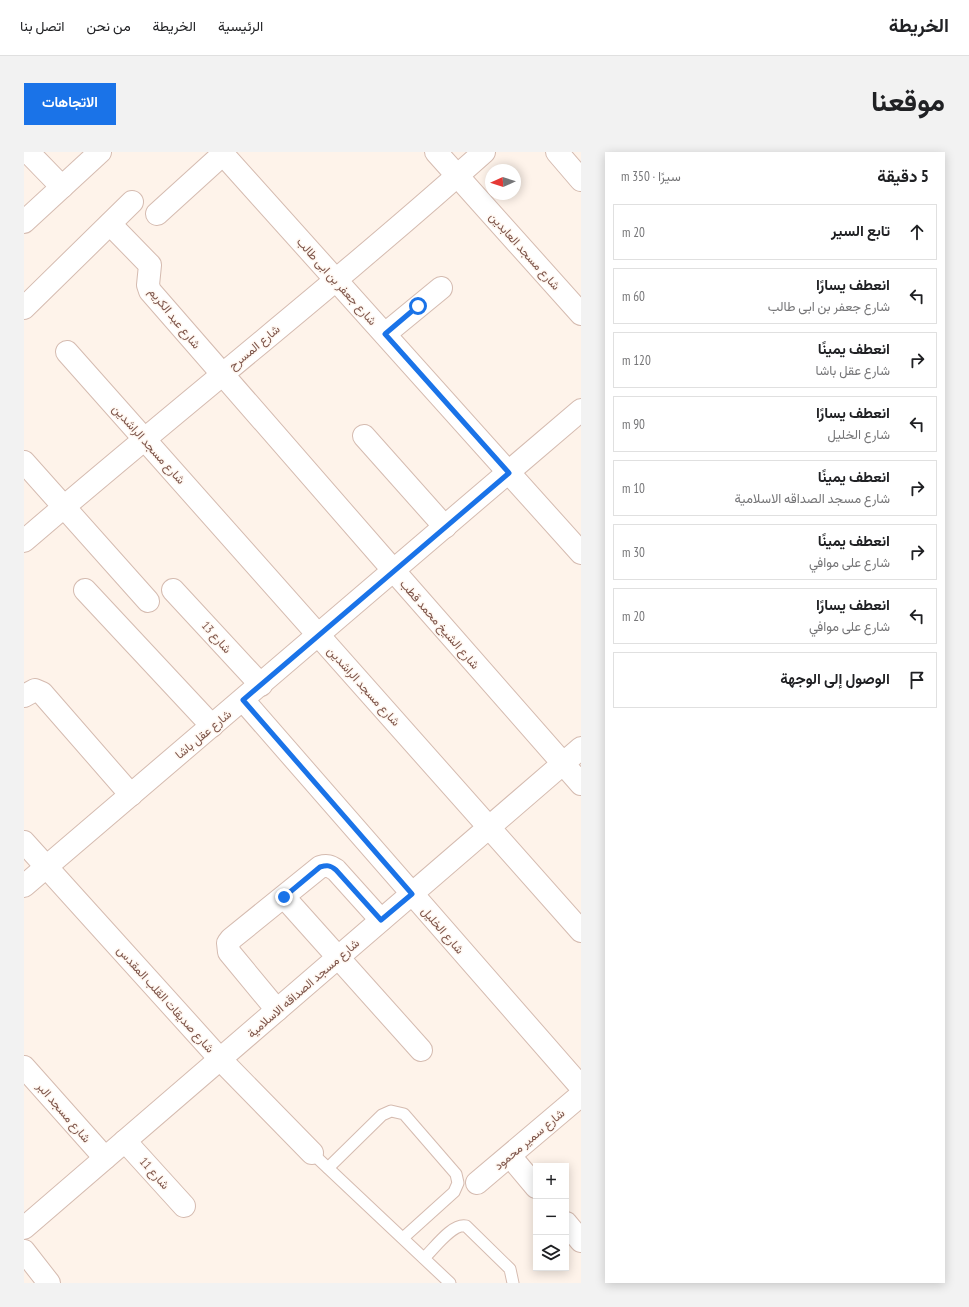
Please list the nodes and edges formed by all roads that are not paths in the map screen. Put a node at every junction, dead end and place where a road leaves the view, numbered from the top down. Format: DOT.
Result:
graph roads {
  1 [pos="28,152"];
  2 [pos="100,152"];
  3 [pos="436,152"];
  4 [pos="484,152"];
  5 [pos="557,152"];
  6 [pos="222,153"];
  7 [pos="457,176"];
  8 [pos="581,180"];
  9 [pos="62,187"];
  10 [pos="132,202"];
  11 [pos="157,214"];
  12 [pos="24,222"];
  13 [pos="110,224"];
  14 [pos="336,279"];
  15 [pos="441,288"];
  16 [pos="24,308"];
  17 [pos="581,314"];
  18 [pos="385,334"];
  19 [pos="67,352"];
  20 [pos="221,374"];
  21 [pos="581,410"];
  22 [pos="364,436"];
  23 [pos="144,438"];
  24 [pos="24,462"];
  25 [pos="509,473"];
  26 [pos="64,507"];
  27 [pos="445,527"];
  28 [pos="24,541"];
  29 [pos="581,553"];
  30 [pos="394,571"];
  31 [pos="84,590"];
  32 [pos="174,590"];
  33 [pos="148,601"];
  34 [pos="319,635"];
  35 [pos="261,685"];
  36 [pos="24,696"];
  37 [pos="243,700"];
  38 [pos="212,726"];
  39 [pos="581,748"];
  40 [pos="563,763"];
  41 [pos="581,784"];
  42 [pos="131,795"];
  43 [pos="489,827"];
  44 [pos="24,842"];
  45 [pos="46,867"];
  46 [pos="24,886"];
  47 [pos="412,894"];
  48 [pos="284,897"];
  49 [pos="381,920"];
  50 [pos="581,931"];
  51 [pos="338,957"];
  52 [pos="277,1010"];
  53 [pos="420,1050"];
  54 [pos="220,1059"];
  55 [pos="24,1067"];
  56 [pos="581,1087"];
  57 [pos="581,1095"];
  58 [pos="125,1141"];
  59 [pos="312,1153"];
  60 [pos="510,1156"];
  61 [pos="105,1158"];
  62 [pos="328,1168"];
  63 [pos="533,1183"];
  64 [pos="477,1184"];
  65 [pos="184,1206"];
  66 [pos="569,1227"];
  67 [pos="24,1228"];
  68 [pos="403,1238"];
  69 [pos="581,1241"];
  70 [pos="24,1251"];
  71 [pos="424,1258"];
  72 [pos="49,1283"];
  73 [pos="450,1283"];
  74 [pos="513,1283"];
  1 -- 9 [label="street"];
  2 -- 9 [label="street"];
  3 -- 7 [label="street, شارع مسجد العابدين"];
  4 -- 7 [label="street, شارع المسرح"];
  5 -- 8 [label="street"];
  6 -- 11 [label="street"];
  6 -- 14 [label="street, شارع جعفر بن ابى طالب"];
  7 -- 14 [label="street, شارع المسرح"];
  7 -- 17 [label="street, شارع مسجد العابدين"];
  9 -- 12 [label="street"];
  10 -- 13 [label="street"];
  13 -- 16 [label="street"];
  13 -- 20 [label="street, شارع عبد الكريم"];
  14 -- 18 [label="street, شارع جعفر بن ابى طالب"];
  14 -- 20 [label="street, شارع المسرح"];
  15 -- 18 [label="street"];
  18 -- 25 [label="street, شارع جعفر بن ابى طالب"];
  19 -- 23 [label="street, شارع مسجد الراشدين"];
  20 -- 23 [label="street, شارع المسرح"];
  20 -- 30 [label="street, شارع الشيخ محمد قطب"];
  21 -- 25 [label="street, شارع عقل باشا"];
  22 -- 27 [label="street"];
  23 -- 26 [label="street, شارع المسرح"];
  23 -- 34 [label="street, شارع مسجد الراشدين"];
  24 -- 26 [label="street"];
  25 -- 27 [label="street, شارع عقل باشا"];
  25 -- 29 [label="street, شارع جعفر بن ابى طالب"];
  26 -- 28 [label="street, شارع المسرح"];
  26 -- 33 [label="street"];
  27 -- 30 [label="street, شارع عقل باشا"];
  30 -- 34 [label="street, شارع عقل باشا"];
  30 -- 40 [label="street, شارع الشيخ محمد قطب"];
  31 -- 38 [label="street"];
  32 -- 35 [label="street, شارع 13"];
  34 -- 35 [label="street, شارع عقل باشا"];
  34 -- 43 [label="street, شارع مسجد الراشدين"];
  35 -- 37 [label="street, شارع عقل باشا"];
  36 -- 42 [label="street"];
  37 -- 38 [label="street, شارع عقل باشا"];
  37 -- 47 [label="street, شارع الخليل"];
  38 -- 42 [label="street, شارع عقل باشا"];
  39 -- 40 [label="street, شارع مسجد الصداقه الاسلامية"];
  40 -- 41 [label="street, شارع الشيخ محمد قطب"];
  40 -- 43 [label="street, شارع مسجد الصداقه الاسلامية"];
  42 -- 45 [label="street, شارع عقل باشا"];
  43 -- 47 [label="street, شارع مسجد الصداقه الاسلامية"];
  43 -- 50 [label="street, شارع مسجد الراشدين"];
  44 -- 45 [label="street, شارع صديقات القلب المقدس"];
  45 -- 46 [label="street, شارع عقل باشا"];
  45 -- 54 [label="street, شارع صديقات القلب المقدس"];
  47 -- 49 [label="street, شارع مسجد الصداقه الاسلامية"];
  47 -- 56 [label="street, شارع الخليل"];
  48 -- 49 [label="street"];
  48 -- 51 [label="street"];
  48 -- 52 [label="street"];
  49 -- 51 [label="street, شارع مسجد الصداقه الاسلامية"];
  51 -- 52 [label="street, شارع مسجد الصداقه الاسلامية"];
  51 -- 53 [label="street"];
  52 -- 54 [label="street, شارع مسجد الصداقه الاسلامية"];
  54 -- 58 [label="street, شارع مسجد الصداقه الاسلامية"];
  54 -- 59 [label="street, شارع صديقات القلب المقدس"];
  55 -- 61 [label="street, شارع مسجد البر"];
  57 -- 60 [label="street, شارع سمير محمود"];
  58 -- 61 [label="street, شارع مسجد الصداقه الاسلامية"];
  58 -- 65 [label="street, شارع 11"];
  59 -- 62 [label="lane"];
  60 -- 63 [label="street"];
  60 -- 64 [label="street, شارع سمير محمود"];
  61 -- 67 [label="street, شارع مسجد الصداقه الاسلامية"];
  62 -- 68 [label="lane"];
  62 -- 68 [label="lane"];
  66 -- 69 [label="street"];
  68 -- 71 [label="lane"];
  70 -- 72 [label="street"];
  71 -- 73 [label="lane"];
  71 -- 74 [label="lane"];
}
